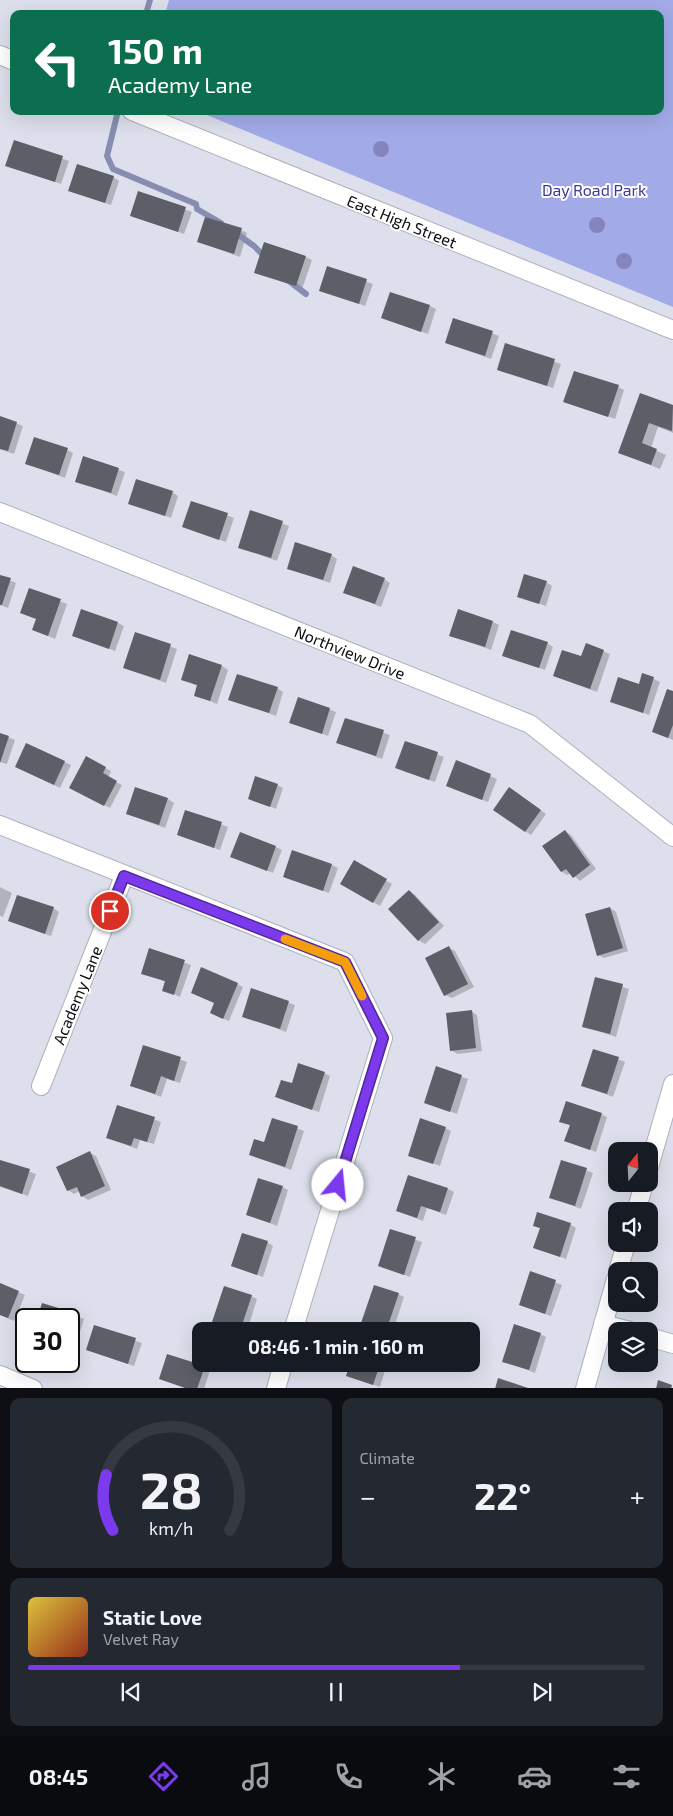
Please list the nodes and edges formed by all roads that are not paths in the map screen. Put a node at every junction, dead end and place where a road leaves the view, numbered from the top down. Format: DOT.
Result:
graph roads {
  1 [pos="142,115"];
  2 [pos="673,330"];
  3 [pos="0,512"];
  4 [pos="0,825"];
  5 [pos="673,837"];
  6 [pos="124,876"];
  7 [pos="673,1084"];
  8 [pos="41,1086"];
  9 [pos="656,1142"];
  10 [pos="608,1307"];
  11 [pos="296,1322"];
  12 [pos="603,1324"];
  13 [pos="608,1325"];
  14 [pos="658,1340"];
  15 [pos="673,1344"];
  16 [pos="281,1372"];
  17 [pos="0,1375"];
  18 [pos="33,1388"];
  19 [pos="276,1388"];
  20 [pos="585,1388"];
  1 -- 2 [label="street, East High Street"];
  3 -- 5 [label="street, Northview Drive"];
  4 -- 6 [label="street"];
  6 -- 8 [label="street, Academy Lane"];
  6 -- 11 [label="street"];
  7 -- 9 [label="street"];
  10 -- 12 [label="street"];
  12 -- 13 [label="street"];
  12 -- 20 [label="street"];
  14 -- 15 [label="street"];
  16 -- 19 [label="street"];
  17 -- 18 [label="street"];
}
